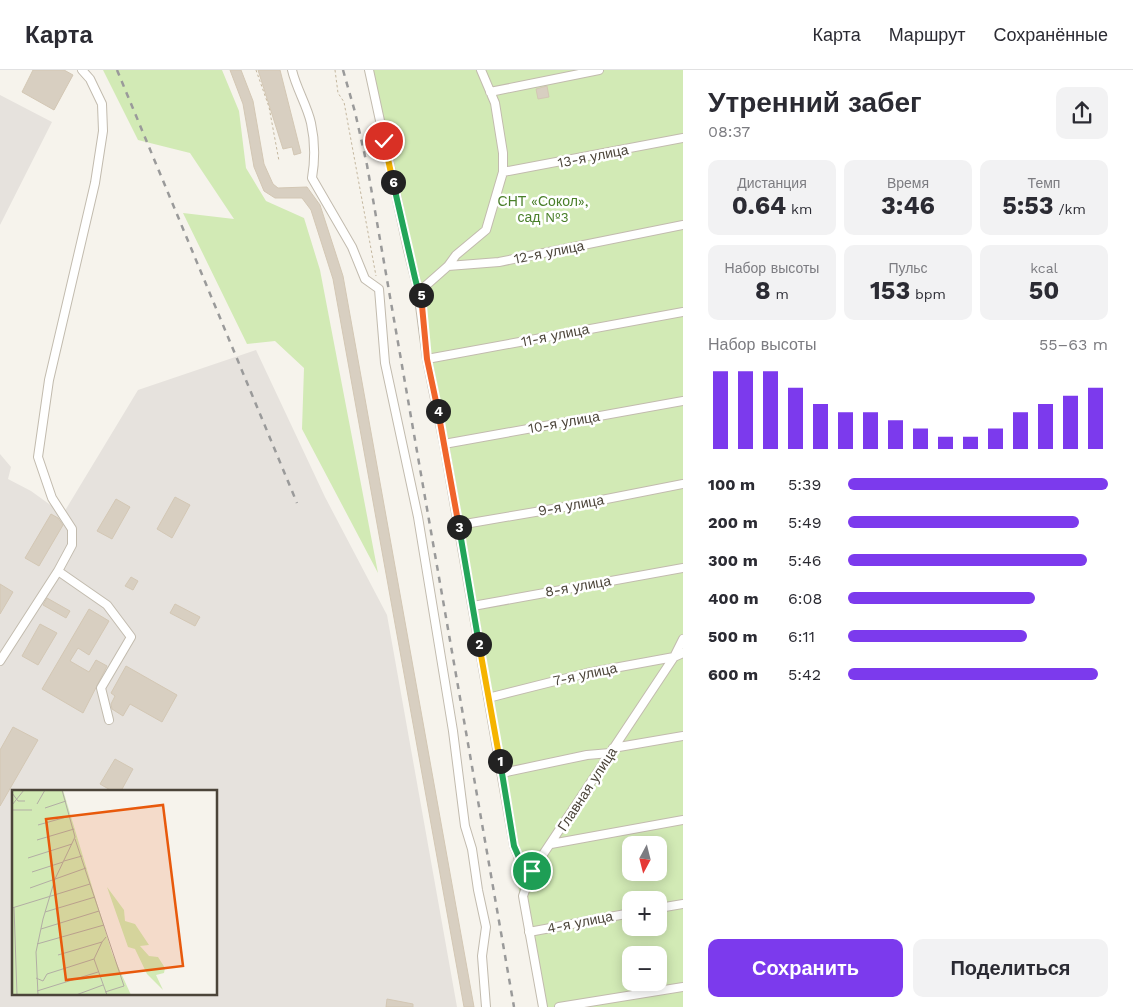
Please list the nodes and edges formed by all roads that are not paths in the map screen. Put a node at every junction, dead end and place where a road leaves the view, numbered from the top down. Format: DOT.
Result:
graph roads {
  1 [pos="82,70"];
  2 [pos="292,70"];
  3 [pos="370,70"];
  4 [pos="481,70"];
  5 [pos="599,70"];
  6 [pos="490,92"];
  7 [pos="683,138"];
  8 [pos="503,172"];
  9 [pos="683,225"];
  10 [pos="448,266"];
  11 [pos="422,290"];
  12 [pos="683,312"];
  13 [pos="427,359"];
  14 [pos="683,400"];
  15 [pos="444,444"];
  16 [pos="683,484"];
  17 [pos="459,525"];
  18 [pos="683,568"];
  19 [pos="58,571"];
  20 [pos="473,606"];
  21 [pos="683,639"];
  22 [pos="683,653"];
  23 [pos="674,657"];
  24 [pos="0,661"];
  25 [pos="488,698"];
  26 [pos="109,720"];
  27 [pos="683,736"];
  28 [pos="612,751"];
  29 [pos="502,773"];
  30 [pos="683,820"];
  31 [pos="551,844"];
  32 [pos="532,871"];
  33 [pos="683,904"];
  34 [pos="667,907"];
  35 [pos="622,915"];
  36 [pos="529,932"];
  37 [pos="683,987"];
  38 [pos="486,1007"];
  39 [pos="543,1007"];
  40 [pos="559,1007"];
  1 -- 19 [label="street"];
  2 -- 38 [label="street"];
  3 -- 11 [label="street"];
  4 -- 6 [label="street"];
  5 -- 6 [label="street"];
  6 -- 8 [label="street"];
  7 -- 8 [label="street, 13-я улица"];
  8 -- 10 [label="street"];
  9 -- 10 [label="street, 12-я улица"];
  10 -- 11 [label="street"];
  11 -- 13 [label="street"];
  12 -- 13 [label="street, 11-я улица"];
  13 -- 15 [label="street"];
  14 -- 15 [label="street, 10-я улица"];
  15 -- 17 [label="street"];
  16 -- 17 [label="street, 9-я улица"];
  17 -- 20 [label="street"];
  18 -- 20 [label="street, 8-я улица"];
  19 -- 24 [label="street"];
  19 -- 26 [label="street"];
  20 -- 25 [label="street"];
  21 -- 23 [label="street, Главная улица"];
  22 -- 23 [label="street, 7-я улица"];
  23 -- 25 [label="street, 7-я улица"];
  23 -- 28 [label="street, Главная улица"];
  25 -- 29 [label="street"];
  27 -- 28 [label="street"];
  28 -- 29 [label="street"];
  28 -- 31 [label="street, Главная улица"];
  29 -- 32 [label="street"];
  30 -- 31 [label="street"];
  31 -- 32 [label="street, Главная улица"];
  32 -- 36 [label="street, Главная улица"];
  33 -- 34 [label="street"];
  35 -- 36 [label="street, 4-я улица"];
  36 -- 39 [label="street, Главная улица"];
  37 -- 40 [label="street"];
}
